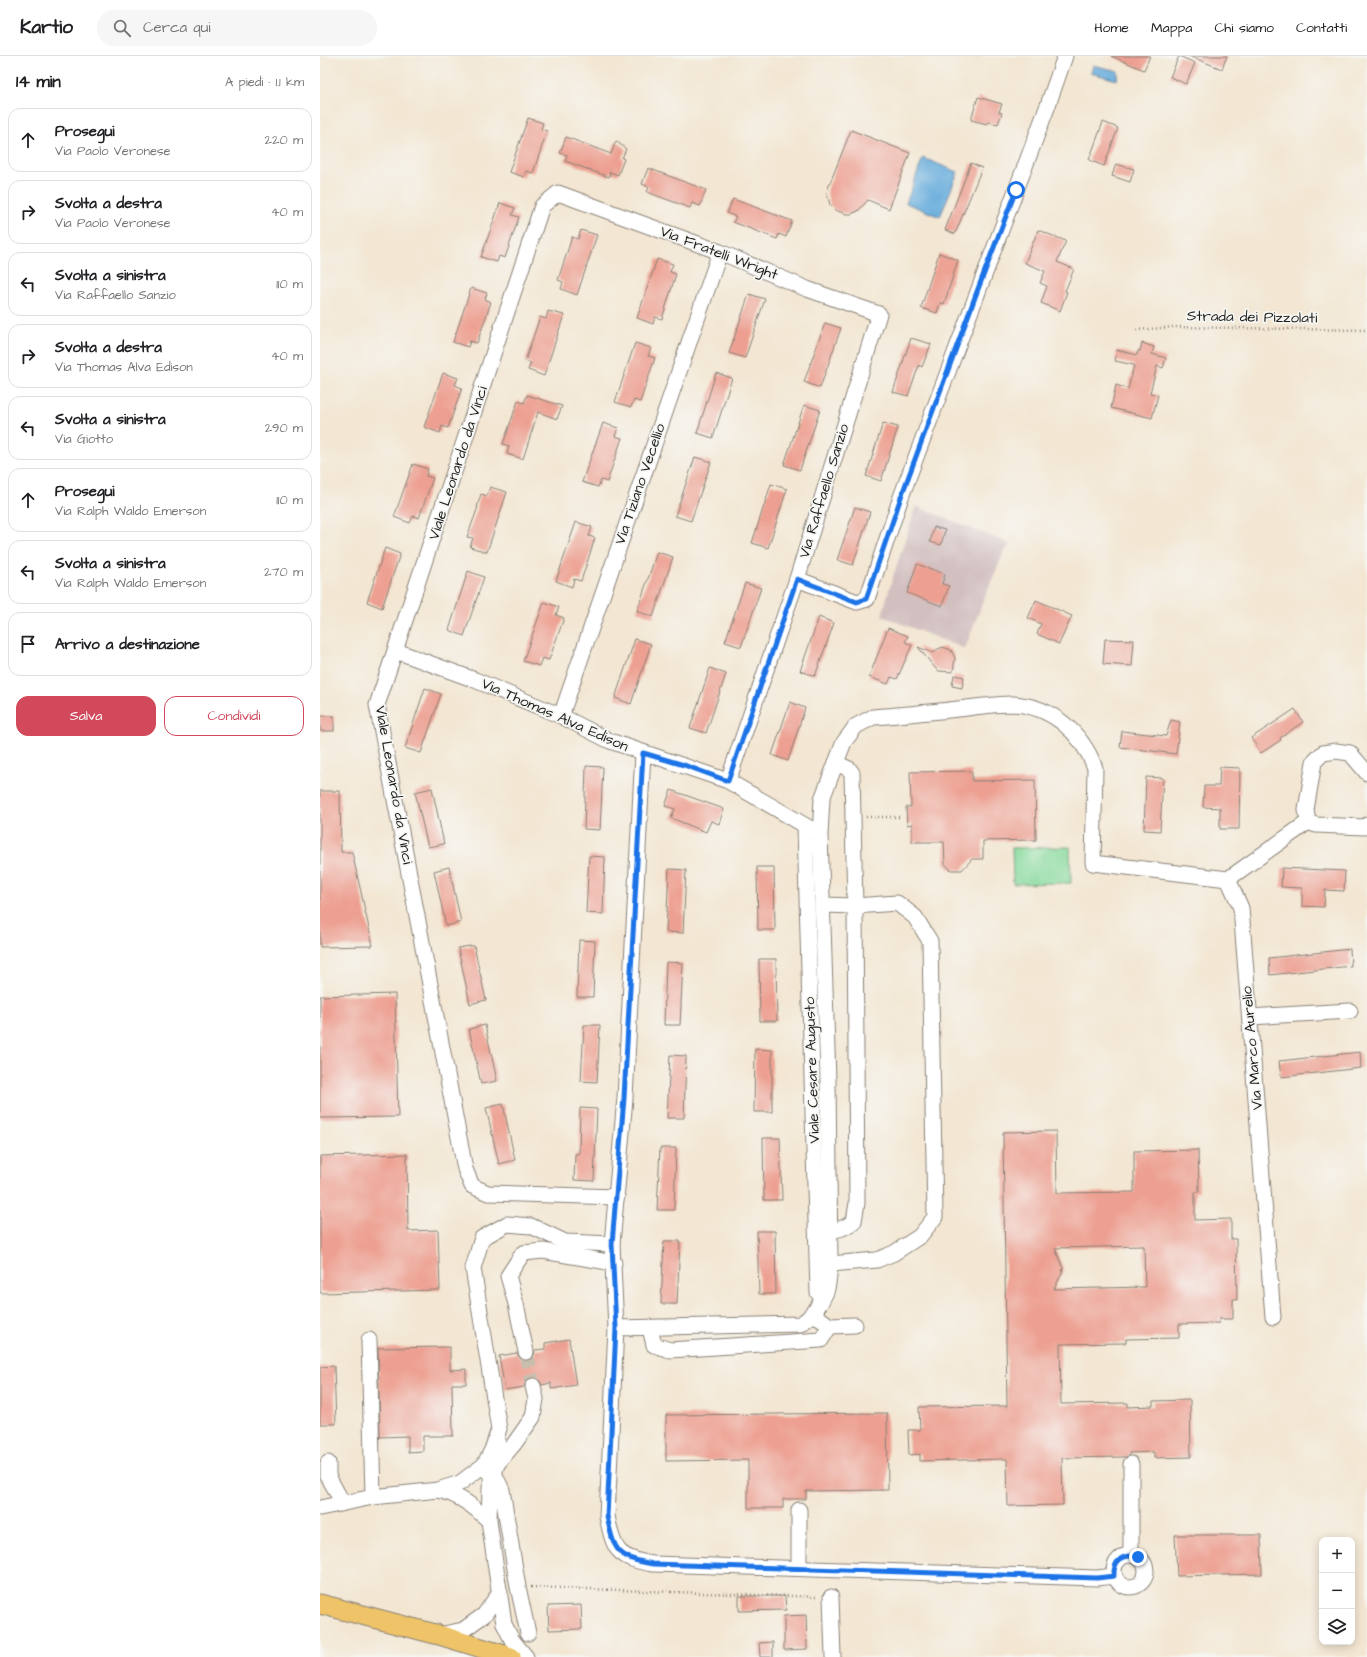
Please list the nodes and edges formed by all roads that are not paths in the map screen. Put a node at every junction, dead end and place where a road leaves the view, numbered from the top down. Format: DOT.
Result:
graph roads {
  1 [pos="1064,56"];
  2 [pos="558,193"];
  3 [pos="720,252"];
  4 [pos="879,314"];
  5 [pos="797,579"];
  6 [pos="396,651"];
  7 [pos="561,716"];
  8 [pos="643,753"];
  9 [pos="836,763"];
  10 [pos="1367,773"];
  11 [pos="728,781"];
  12 [pos="1308,822"];
  13 [pos="1367,825"];
  14 [pos="805,826"];
  15 [pos="820,834"];
  16 [pos="1228,879"];
  17 [pos="822,905"];
  18 [pos="855,906"];
  19 [pos="1350,1011"];
  20 [pos="1250,1017"];
  21 [pos="617,1197"];
  22 [pos="823,1231"];
  23 [pos="612,1244"];
  24 [pos="614,1263"];
  25 [pos="830,1264"];
  26 [pos="812,1313"];
  27 [pos="1273,1317"];
  28 [pos="855,1325"];
  29 [pos="830,1326"];
  30 [pos="616,1328"];
  31 [pos="650,1328"];
  32 [pos="369,1340"];
  33 [pos="526,1352"];
  34 [pos="533,1386"];
  35 [pos="499,1429"];
  36 [pos="328,1463"];
  37 [pos="1131,1464"];
  38 [pos="496,1468"];
  39 [pos="473,1474"];
  40 [pos="438,1490"];
  41 [pos="373,1497"];
  42 [pos="341,1504"];
  43 [pos="320,1508"];
  44 [pos="799,1510"];
  45 [pos="489,1521"];
  46 [pos="1132,1555"];
  47 [pos="799,1568"];
  48 [pos="1114,1576"];
  49 [pos="500,1592"];
  50 [pos="830,1597"];
  51 [pos="323,1605"];
  52 [pos="528,1633"];
  53 [pos="439,1635"];
  54 [pos="512,1657"];
  55 [pos="526,1657"];
  56 [pos="833,1657"];
  1 -- 5 [label="street"];
  2 -- 3 [label="street, Via Fratelli Wright"];
  2 -- 6 [label="street, Viale Leonardo da Vinci"];
  3 -- 4 [label="street, Via Fratelli Wright"];
  3 -- 7 [label="street, Via Tiziano Vecellio"];
  4 -- 5 [label="street, Via Raffaello Sanzio"];
  5 -- 11 [label="street, Via Raffaello Sanzio"];
  6 -- 7 [label="street, Via Thomas Alva Edison"];
  6 -- 21 [label="street, Viale Leonardo da Vinci"];
  7 -- 8 [label="street, Via Thomas Alva Edison"];
  8 -- 11 [label="street, Via Thomas Alva Edison"];
  8 -- 21 [label="street"];
  9 -- 15 [label="street, Viale Cesare Augusto"];
  9 -- 16 [label="street, Viale Cesare Augusto"];
  9 -- 18 [label="street"];
  10 -- 12 [label="street"];
  11 -- 14 [label="street, Via Thomas Alva Edison"];
  12 -- 13 [label="street"];
  12 -- 16 [label="street"];
  14 -- 15 [label="street, Via Thomas Alva Edison"];
  14 -- 22 [label="street, Viale Cesare Augusto"];
  15 -- 17 [label="street, Viale Cesare Augusto"];
  16 -- 20 [label="street, Via Marco Aurelio"];
  17 -- 18 [label="street"];
  17 -- 22 [label="street, Viale Cesare Augusto"];
  18 -- 22 [label="street"];
  18 -- 25 [label="street"];
  19 -- 20 [label="street"];
  20 -- 27 [label="street, Via Marco Aurelio"];
  21 -- 23 [label="street"];
  22 -- 25 [label="street, Viale Cesare Augusto"];
  22 -- 26 [label="street, Viale Cesare Augusto"];
  23 -- 24 [label="street"];
  23 -- 35 [label="street"];
  24 -- 30 [label="street"];
  24 -- 33 [label="street"];
  25 -- 26 [label="street, Viale Cesare Augusto"];
  26 -- 29 [label="street"];
  26 -- 31 [label="street, Viale Cesare Augusto"];
  28 -- 29 [label="street"];
  29 -- 31 [label="street"];
  30 -- 31 [label="street, Viale Cesare Augusto"];
  30 -- 47 [label="street"];
  32 -- 41 [label="street"];
  34 -- 38 [label="street"];
  35 -- 38 [label="street"];
  35 -- 39 [label="street"];
  36 -- 42 [label="street"];
  37 -- 46 [label="street"];
  38 -- 39 [label="street"];
  38 -- 45 [label="street"];
  38 -- 52 [label="street"];
  39 -- 40 [label="street"];
  40 -- 41 [label="street"];
  40 -- 45 [label="street"];
  41 -- 42 [label="street"];
  42 -- 43 [label="street"];
  44 -- 47 [label="street"];
  45 -- 49 [label="street"];
  46 -- 48 [label="street"];
  46 -- 48 [label="street"];
  47 -- 48 [label="street"];
  49 -- 53 [label="street"];
  49 -- 55 [label="street"];
  50 -- 56 [label="street"];
  51 -- 53 [label="main road"];
  53 -- 54 [label="main road"];
}
